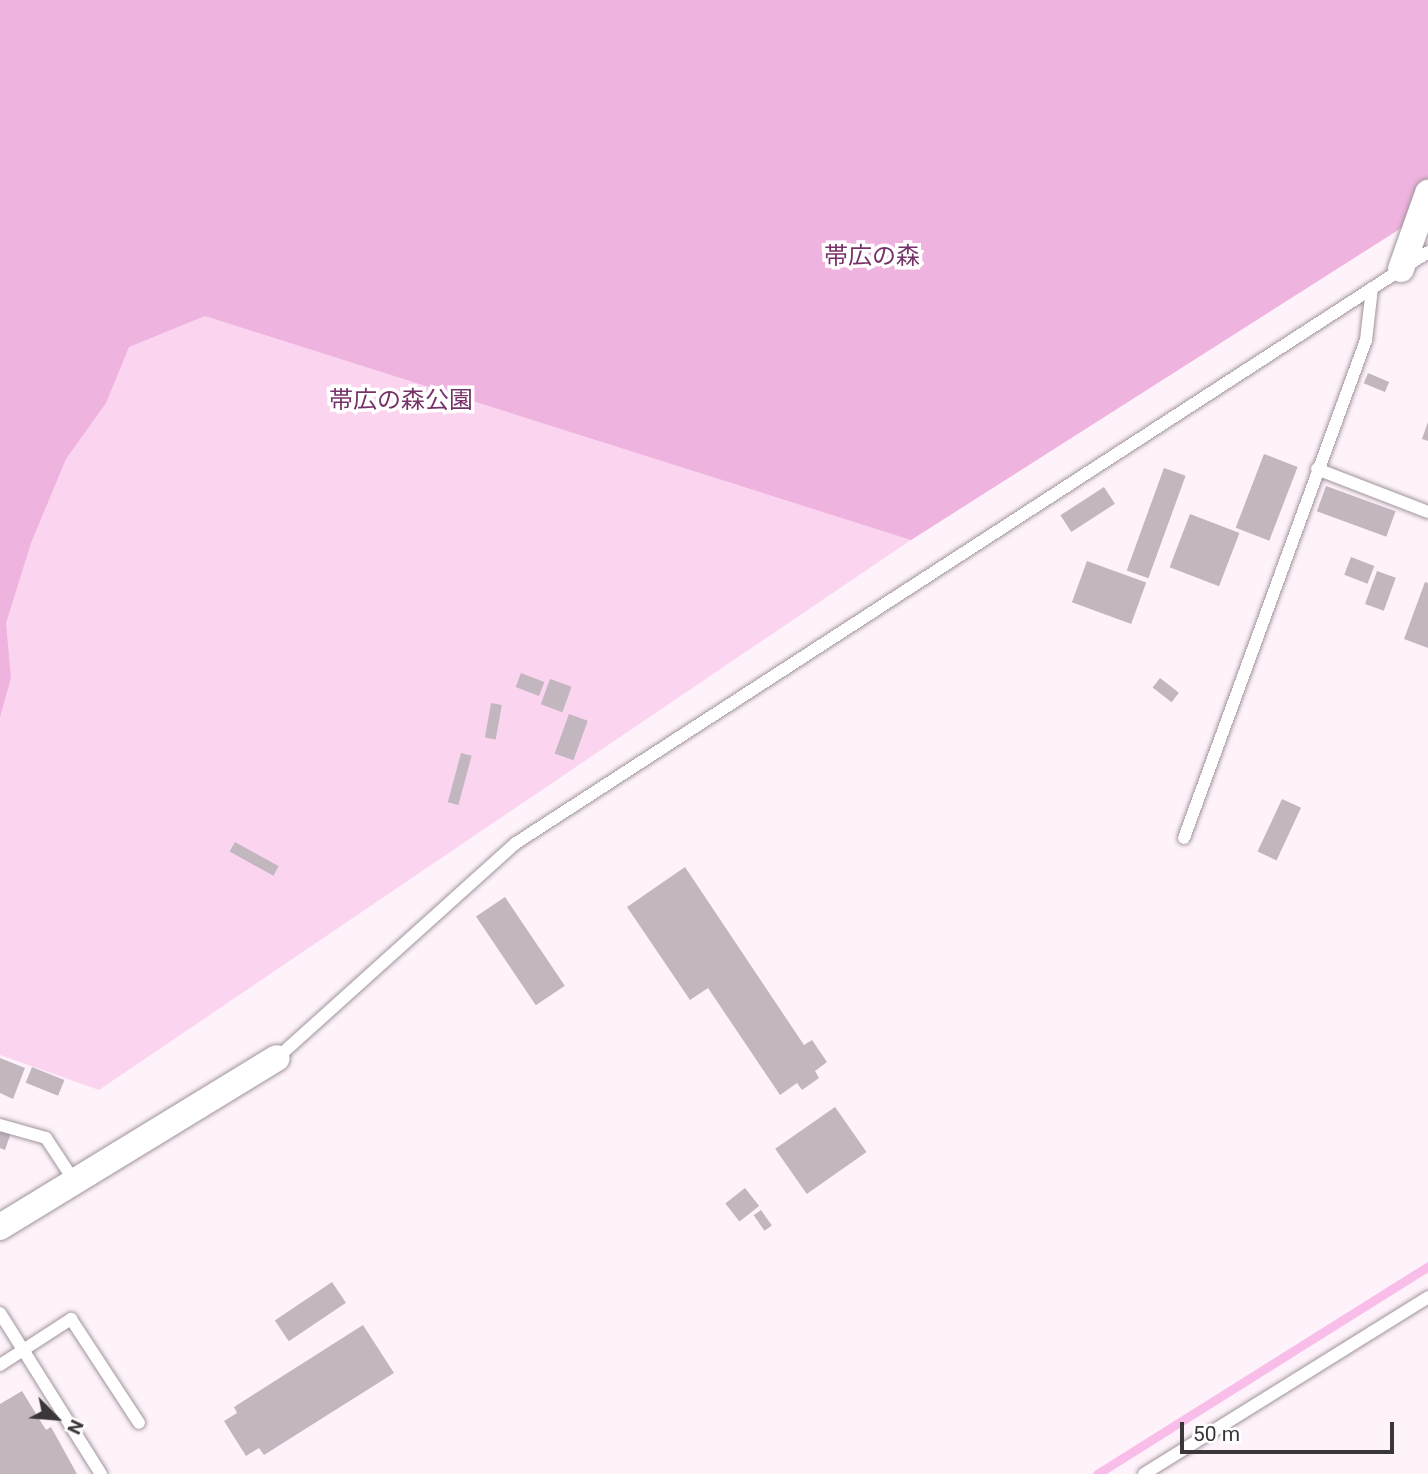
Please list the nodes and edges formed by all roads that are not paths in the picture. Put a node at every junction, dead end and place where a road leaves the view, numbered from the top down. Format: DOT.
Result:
graph roads {
  1 [pos="1428,193"];
  2 [pos="1428,252"];
  3 [pos="1401,269"];
  4 [pos="1372,288"];
  5 [pos="1317,468"];
  6 [pos="1428,512"];
  7 [pos="1184,838"];
  8 [pos="277,1058"];
  9 [pos="0,1125"];
  10 [pos="75,1182"];
  11 [pos="0,1227"];
  12 [pos="1428,1297"];
  13 [pos="0,1313"];
  14 [pos="23,1350"];
  15 [pos="0,1365"];
  16 [pos="139,1423"];
  17 [pos="101,1474"];
  18 [pos="1144,1474"];
  1 -- 3 [label="street"];
  2 -- 3 [label="lane"];
  3 -- 4 [label="lane"];
  4 -- 5 [label="lane"];
  4 -- 8 [label="lane"];
  5 -- 6 [label="lane"];
  5 -- 7 [label="lane"];
  8 -- 10 [label="street"];
  9 -- 10 [label="lane"];
  10 -- 11 [label="street"];
  12 -- 18 [label="lane"];
  13 -- 14 [label="lane"];
  14 -- 15 [label="lane"];
  14 -- 16 [label="lane"];
  14 -- 17 [label="lane"];
}
